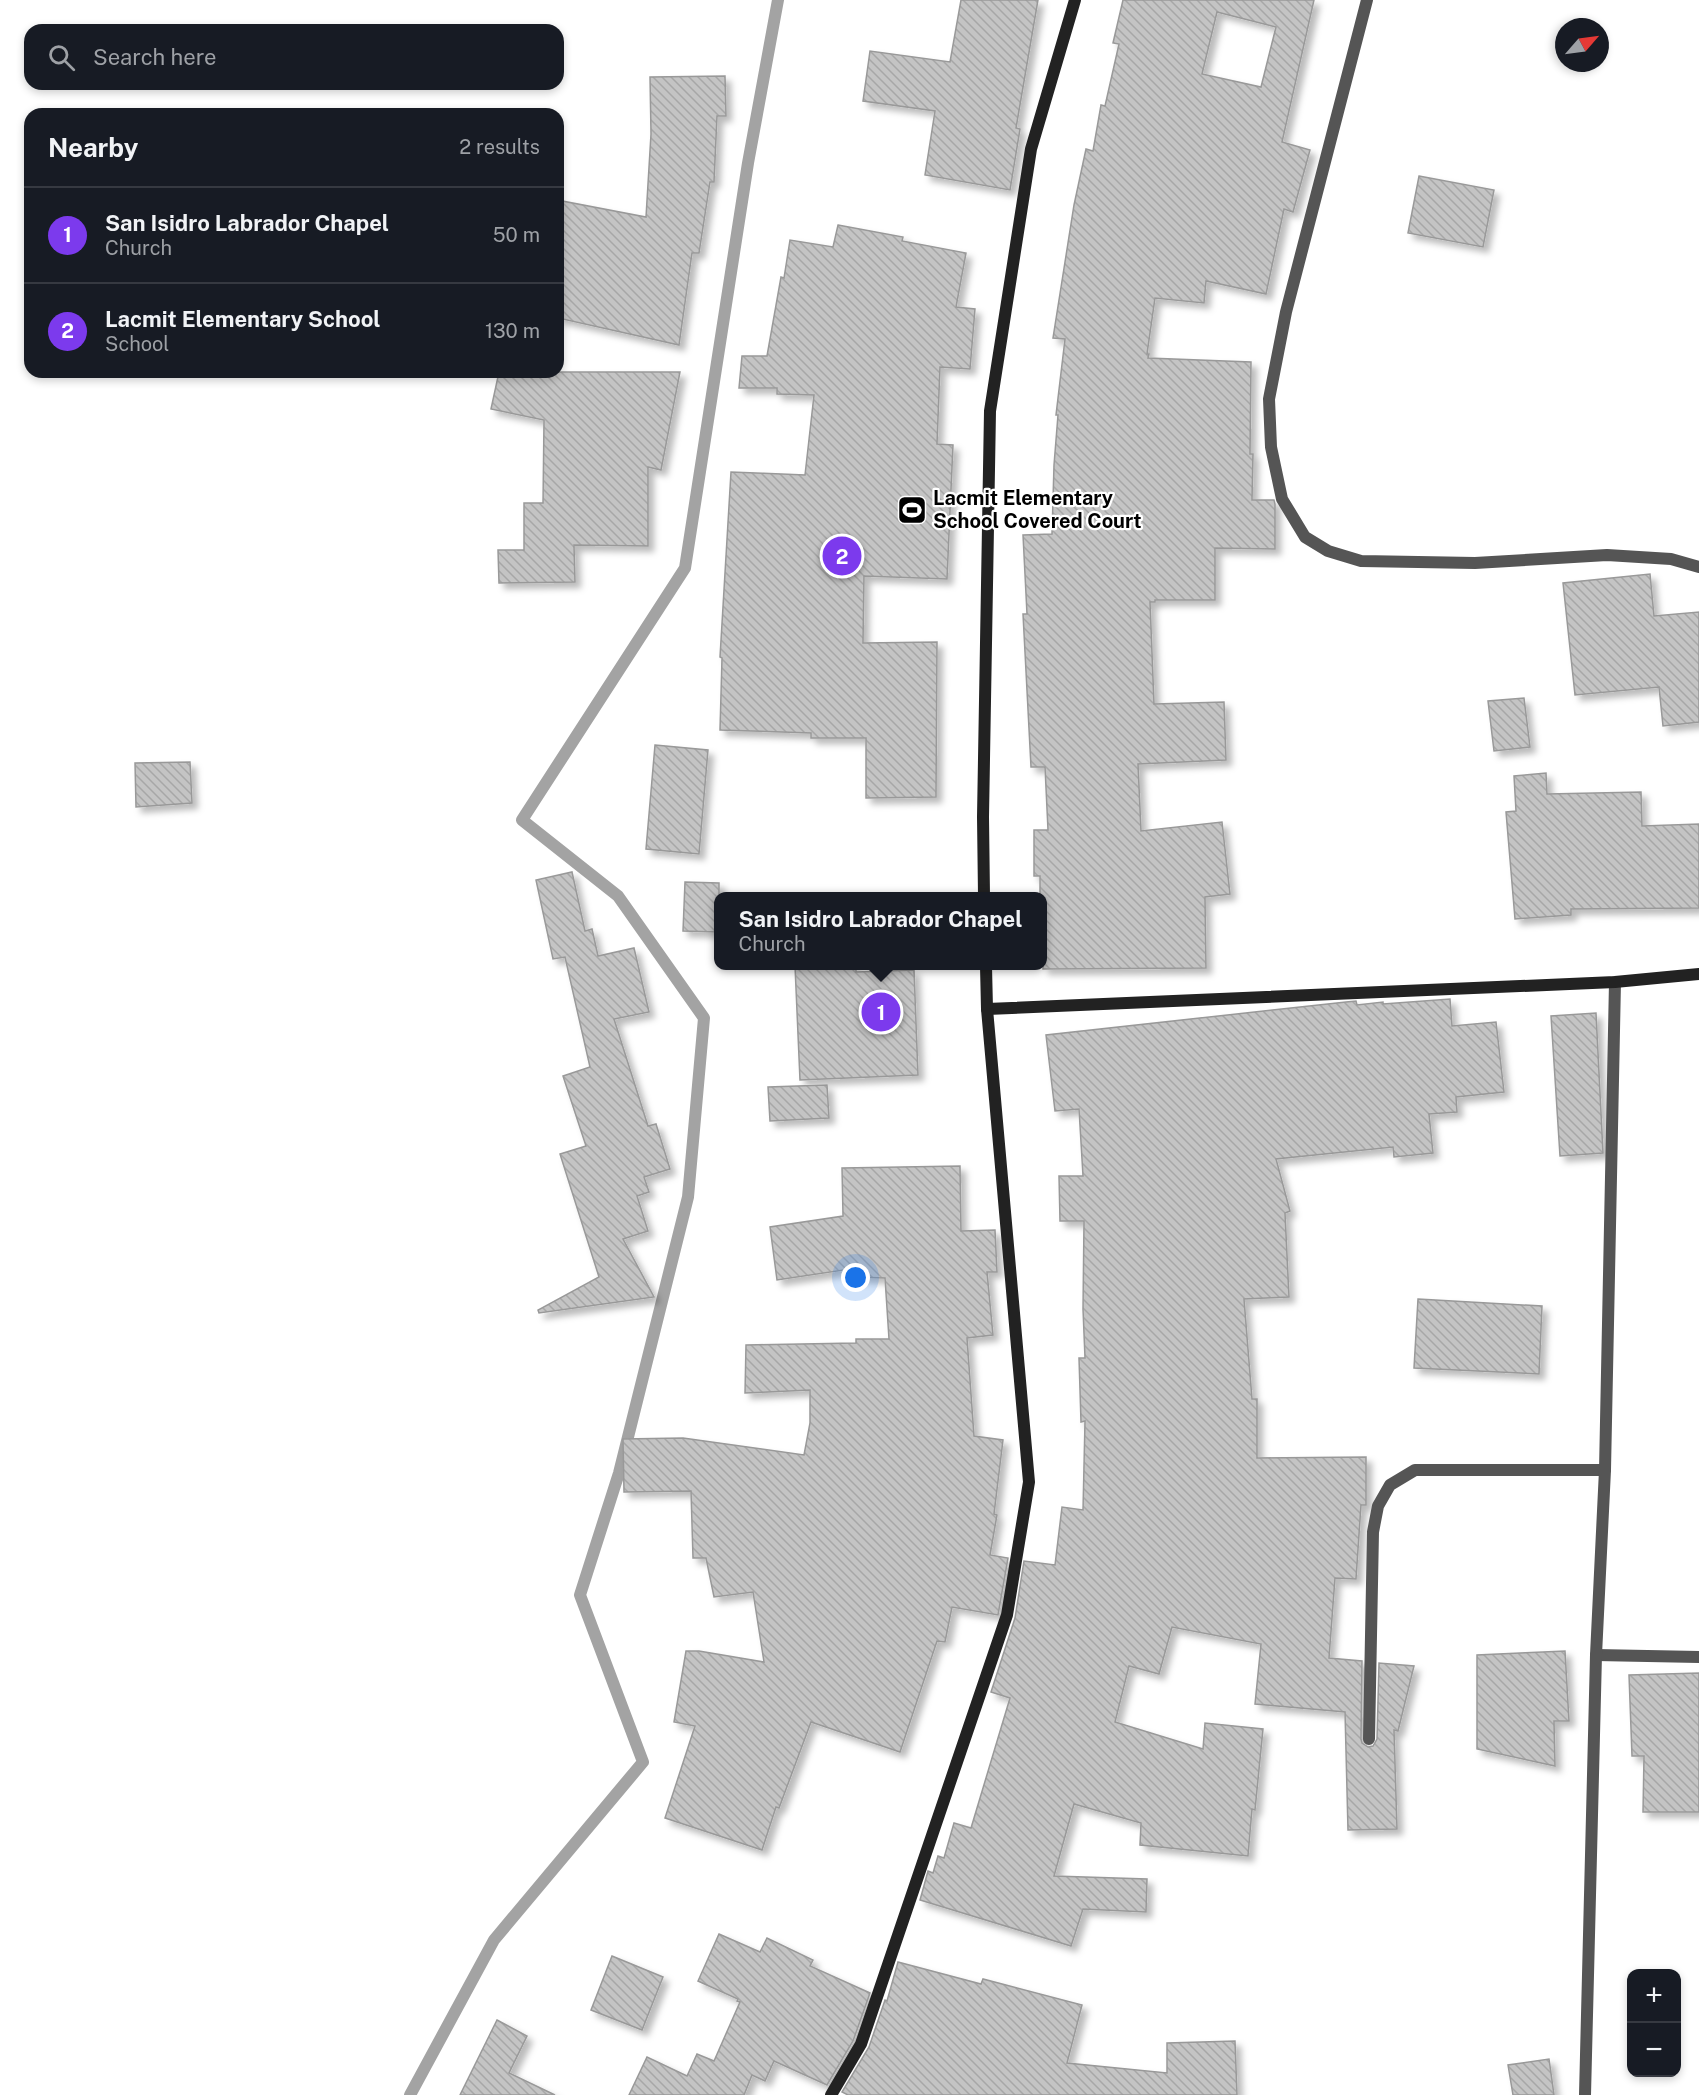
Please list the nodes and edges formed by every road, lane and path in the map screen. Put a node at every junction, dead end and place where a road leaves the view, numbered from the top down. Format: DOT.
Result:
graph roads {
  1 [pos="1075,0"];
  2 [pos="1367,0"];
  3 [pos="1699,567"];
  4 [pos="984,892"];
  5 [pos="986,970"];
  6 [pos="1699,974"];
  7 [pos="1615,982"];
  8 [pos="987,1009"];
  9 [pos="1605,1470"];
  10 [pos="1596,1655"];
  11 [pos="1699,1657"];
  12 [pos="1369,1739"];
  13 [pos="831,2095"];
  14 [pos="1585,2095"];
  1 -- 4 [label="street"];
  2 -- 3 [label="street"];
  5 -- 8 [label="street"];
  6 -- 7 [label="street"];
  7 -- 8 [label="street"];
  7 -- 9 [label="street"];
  8 -- 13 [label="street"];
  9 -- 10 [label="street"];
  9 -- 12 [label="street"];
  10 -- 11 [label="street"];
  10 -- 14 [label="street"];
}
